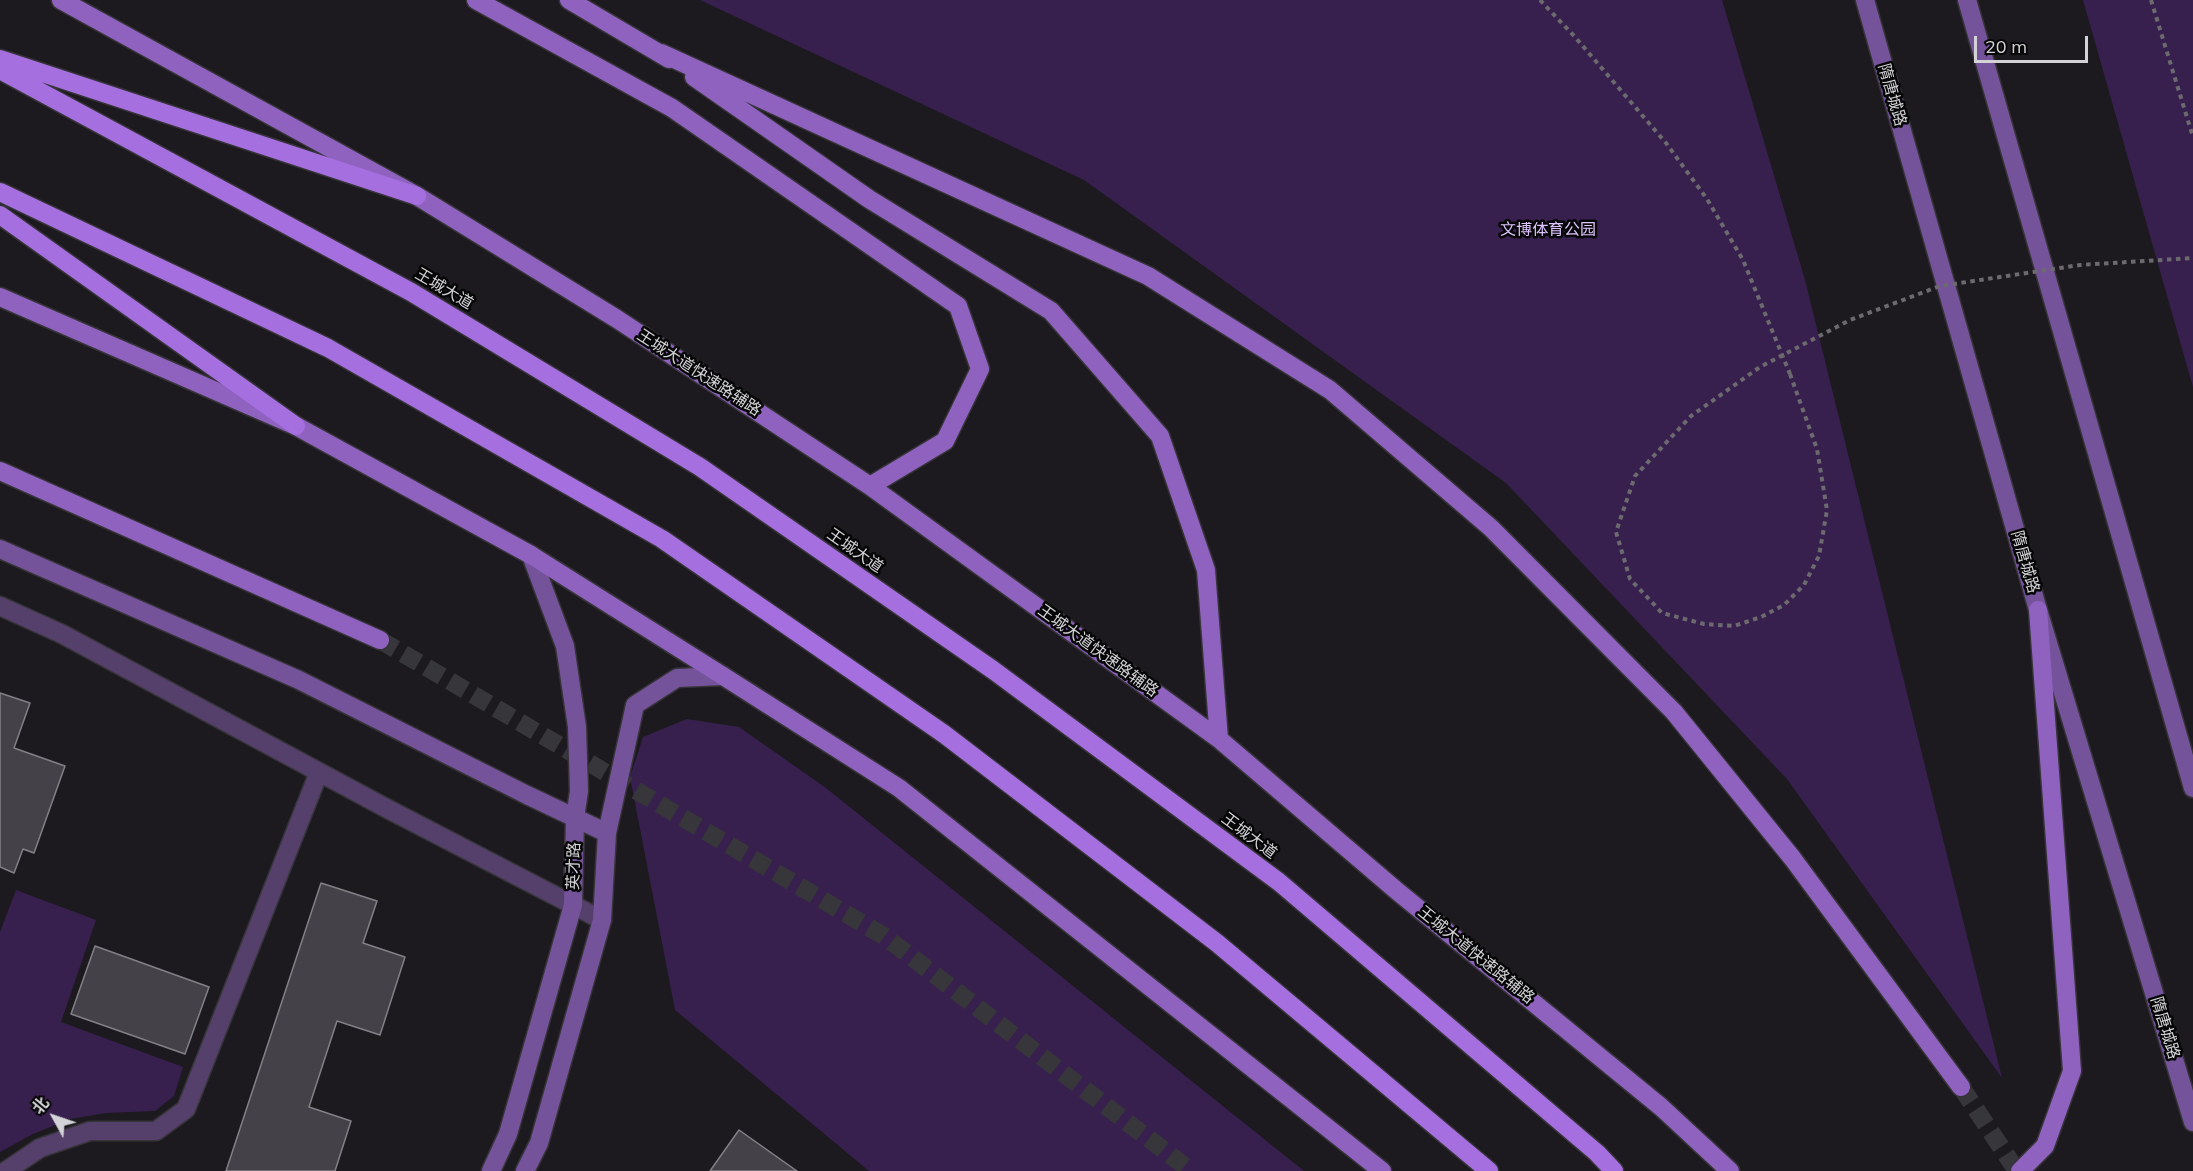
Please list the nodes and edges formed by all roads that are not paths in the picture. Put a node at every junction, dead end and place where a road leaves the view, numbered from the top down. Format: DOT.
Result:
graph roads {
  1 [pos="61,0"];
  2 [pos="476,0"];
  3 [pos="568,0"];
  4 [pos="1865,0"];
  5 [pos="1967,0"];
  6 [pos="661,53"];
  7 [pos="0,59"];
  8 [pos="0,70"];
  9 [pos="0,192"];
  10 [pos="417,196"];
  11 [pos="0,215"];
  12 [pos="0,297"];
  13 [pos="296,426"];
  14 [pos="0,471"];
  15 [pos="870,486"];
  16 [pos="0,549"];
  17 [pos="531,555"];
  18 [pos="0,606"];
  19 [pos="2038,610"];
  20 [pos="380,640"];
  21 [pos="723,676"];
  22 [pos="1219,739"];
  23 [pos="319,772"];
  24 [pos="2193,788"];
  25 [pos="575,818"];
  26 [pos="607,833"];
  27 [pos="573,905"];
  28 [pos="602,920"];
  29 [pos="1961,1087"];
  30 [pos="2193,1122"];
  31 [pos="6,1171"];
  32 [pos="491,1171"];
  33 [pos="525,1171"];
  34 [pos="1382,1171"];
  35 [pos="1489,1171"];
  36 [pos="1614,1171"];
  37 [pos="1730,1171"];
  38 [pos="2020,1171"];
  1 -- 10 [label="main road"];
  2 -- 15 [label="main road"];
  3 -- 6 [label="main road"];
  4 -- 19 [label="main road, 隋唐城路"];
  5 -- 24 [label="main road"];
  6 -- 22 [label="main road"];
  6 -- 29 [label="main road"];
  7 -- 10 [label="highway"];
  8 -- 36 [label="highway, 王城大道"];
  9 -- 35 [label="highway"];
  10 -- 15 [label="main road, 王城大道快速路辅路"];
  11 -- 13 [label="highway"];
  12 -- 13 [label="main road"];
  13 -- 17 [label="main road"];
  14 -- 20 [label="main road"];
  15 -- 22 [label="main road, 王城大道快速路辅路"];
  16 -- 25 [label="main road"];
  17 -- 21 [label="main road"];
  17 -- 25 [label="main road, 英才路"];
  18 -- 23 [label="street"];
  19 -- 30 [label="main road, 隋唐城路"];
  19 -- 38 [label="main road"];
  21 -- 26 [label="main road, 英才路"];
  21 -- 34 [label="main road"];
  22 -- 37 [label="main road, 王城大道快速路辅路"];
  23 -- 27 [label="street"];
  23 -- 31 [label="street"];
  25 -- 26 [label="main road"];
  25 -- 27 [label="main road, 英才路"];
  26 -- 28 [label="main road, 英才路"];
  27 -- 28 [label="street"];
  27 -- 32 [label="main road, 英才路"];
  28 -- 33 [label="main road, 英才路"];
}
